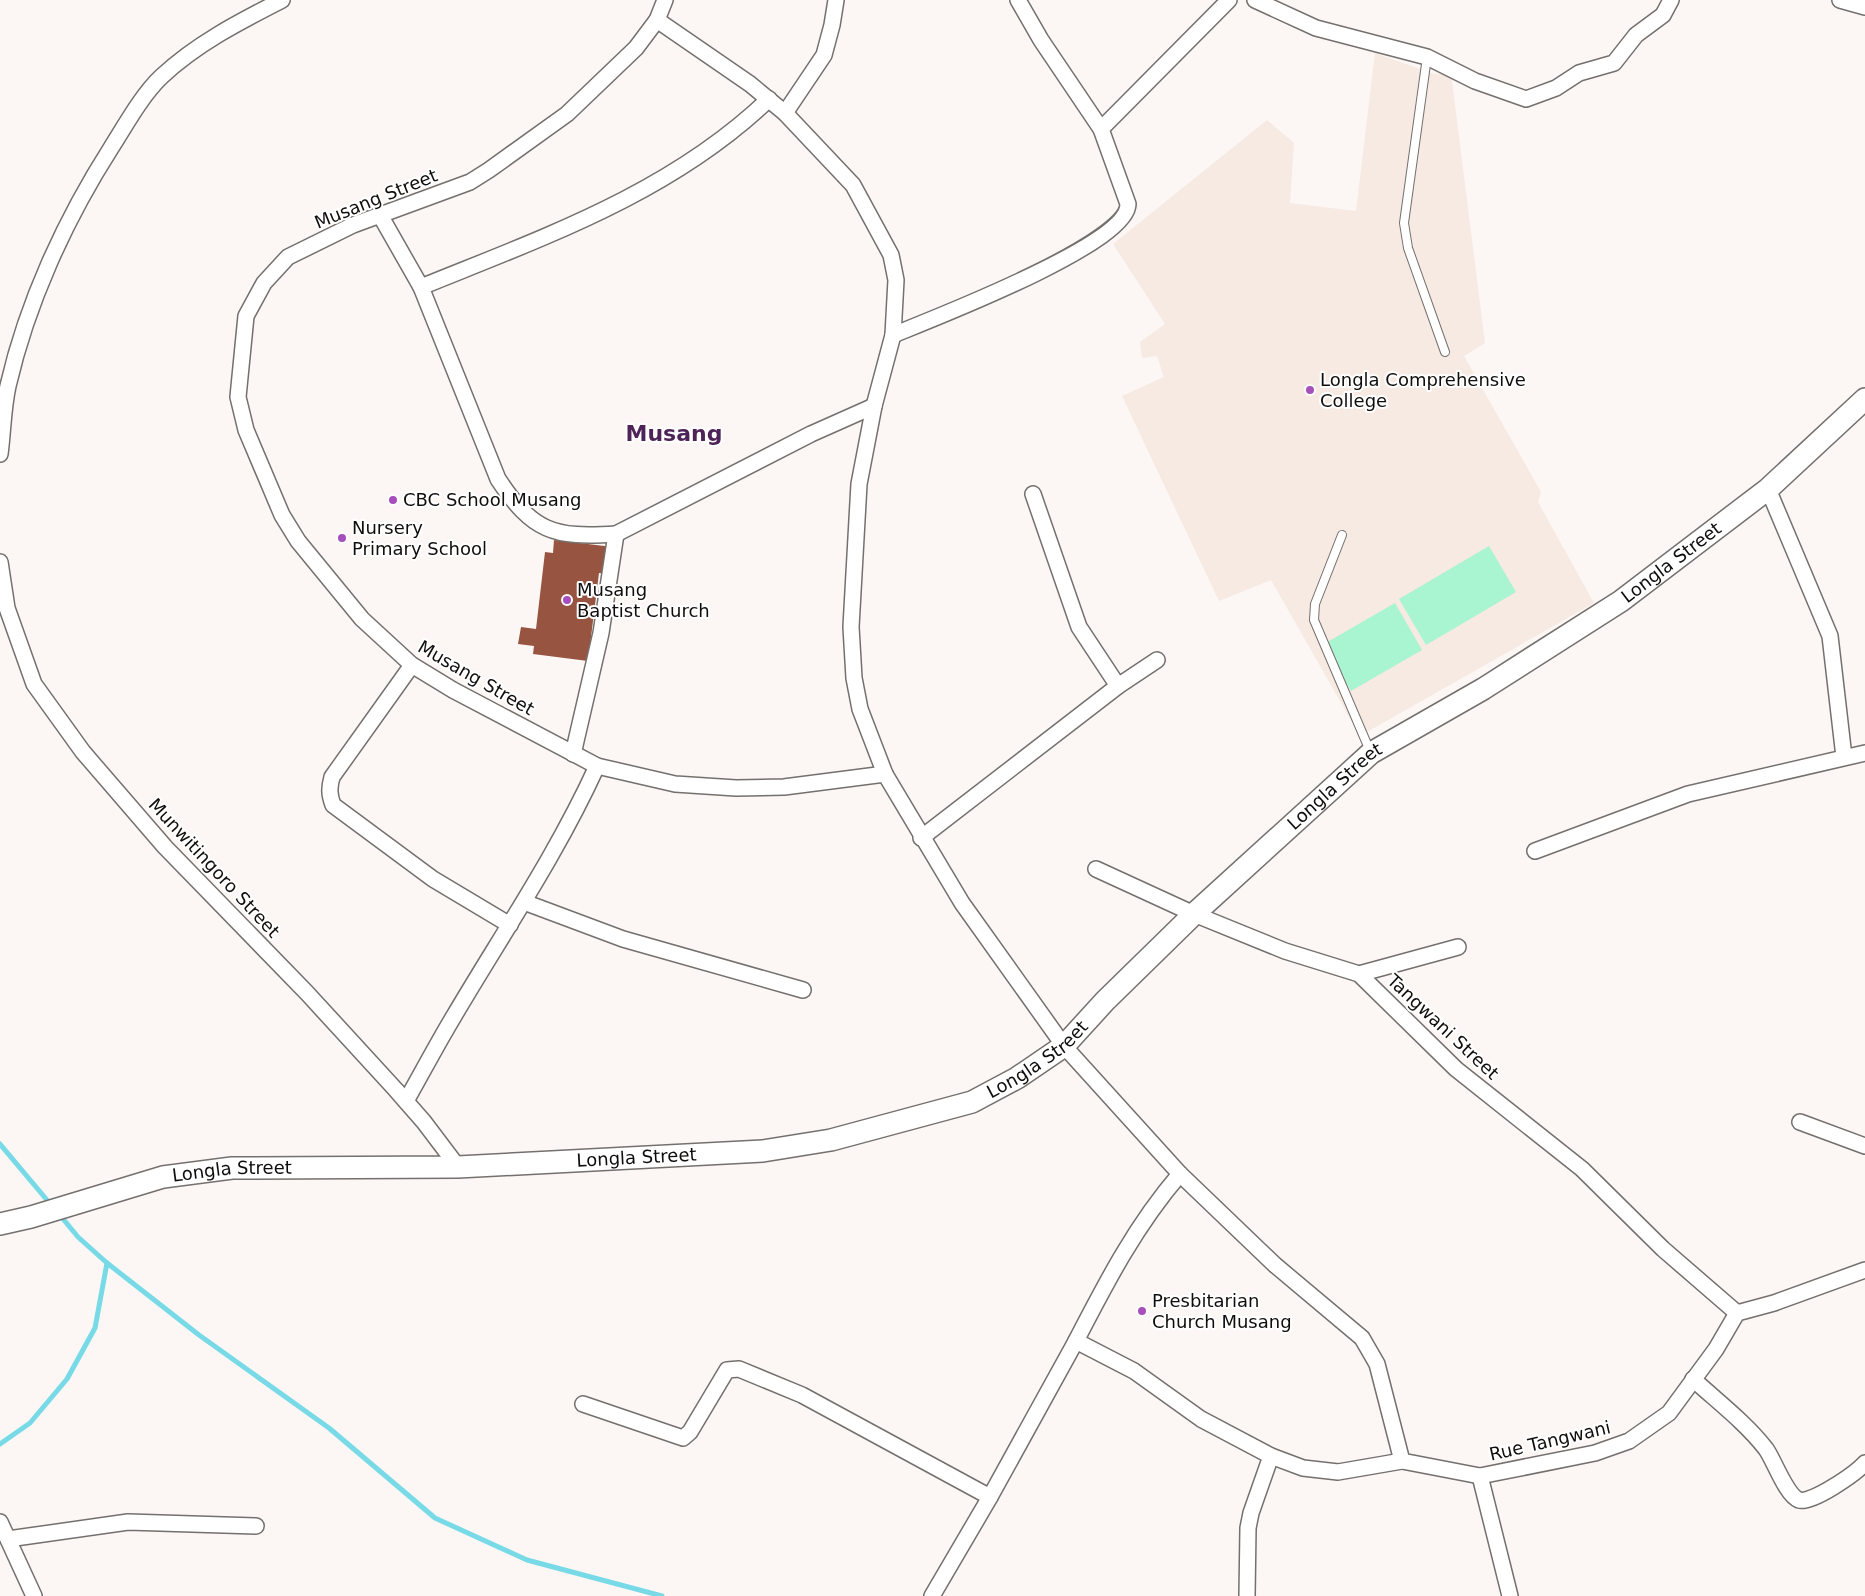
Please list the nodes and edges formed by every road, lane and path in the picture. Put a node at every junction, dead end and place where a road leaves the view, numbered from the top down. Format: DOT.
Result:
graph roads {
  1 [pos="282,0"];
  2 [pos="665,0"];
  3 [pos="836,0"];
  4 [pos="1018,0"];
  5 [pos="1230,0"];
  6 [pos="1255,0"];
  7 [pos="1672,0"];
  8 [pos="1840,0"];
  9 [pos="1865,7"];
  10 [pos="657,20"];
  11 [pos="1427,57"];
  12 [pos="769,99"];
  13 [pos="785,112"];
  14 [pos="1101,129"];
  15 [pos="380,215"];
  16 [pos="420,287"];
  17 [pos="893,335"];
  18 [pos="1445,352"];
  19 [pos="1865,399"];
  20 [pos="874,406"];
  21 [pos="0,454"];
  22 [pos="1768,489"];
  23 [pos="1032,494"];
  24 [pos="616,534"];
  25 [pos="1342,535"];
  26 [pos="0,562"];
  27 [pos="1157,660"];
  28 [pos="412,665"];
  29 [pos="1118,686"];
  30 [pos="1371,753"];
  31 [pos="1865,753"];
  32 [pos="573,754"];
  33 [pos="1844,757"];
  34 [pos="597,766"];
  35 [pos="885,774"];
  36 [pos="922,838"];
  37 [pos="1535,851"];
  38 [pos="1096,869"];
  39 [pos="524,902"];
  40 [pos="1194,914"];
  41 [pos="510,925"];
  42 [pos="1458,947"];
  43 [pos="1360,974"];
  44 [pos="803,990"];
  45 [pos="1064,1046"];
  46 [pos="406,1102"];
  47 [pos="1800,1122"];
  48 [pos="1865,1146"];
  49 [pos="458,1167"];
  50 [pos="1180,1174"];
  51 [pos="0,1224"];
  52 [pos="1865,1270"];
  53 [pos="1738,1313"];
  54 [pos="1076,1340"];
  55 [pos="1693,1379"];
  56 [pos="583,1404"];
  57 [pos="1271,1456"];
  58 [pos="1402,1462"];
  59 [pos="1863,1471"];
  60 [pos="1480,1476"];
  61 [pos="990,1498"];
  62 [pos="0,1522"];
  63 [pos="256,1526"];
  64 [pos="8,1539"];
  65 [pos="34,1596"];
  66 [pos="932,1596"];
  67 [pos="1247,1596"];
  68 [pos="1510,1596"];
  1 -- 21 [label="street"];
  2 -- 10 [label="street, Musang Street"];
  3 -- 13 [label="street"];
  4 -- 14 [label="street"];
  5 -- 14 [label="street"];
  6 -- 11 [label="street"];
  7 -- 11 [label="street"];
  8 -- 9 [label="street"];
  10 -- 12 [label="street"];
  10 -- 15 [label="street, Musang Street"];
  11 -- 18 [label="lane"];
  12 -- 13 [label="street"];
  12 -- 16 [label="street"];
  13 -- 17 [label="street"];
  14 -- 17 [label="street"];
  15 -- 16 [label="street"];
  15 -- 28 [label="street, Musang Street"];
  16 -- 24 [label="street"];
  17 -- 20 [label="street"];
  19 -- 22 [label="main road, Longla Street"];
  20 -- 24 [label="street"];
  20 -- 35 [label="street"];
  22 -- 30 [label="main road, Longla Street"];
  22 -- 33 [label="street"];
  23 -- 29 [label="street"];
  24 -- 32 [label="street"];
  25 -- 30 [label="lane"];
  26 -- 46 [label="street, Munwitingoro Street"];
  27 -- 29 [label="street"];
  28 -- 32 [label="street, Musang Street"];
  28 -- 41 [label="street"];
  29 -- 36 [label="street"];
  30 -- 40 [label="main road, Longla Street"];
  31 -- 33 [label="street"];
  32 -- 34 [label="street, Musang Street"];
  33 -- 37 [label="street"];
  34 -- 35 [label="street, Musang Street"];
  34 -- 39 [label="street"];
  35 -- 36 [label="street"];
  36 -- 45 [label="street"];
  38 -- 40 [label="street, Tangwani Street"];
  39 -- 41 [label="street"];
  39 -- 44 [label="street"];
  40 -- 43 [label="street, Tangwani Street"];
  40 -- 45 [label="main road, Longla Street"];
  41 -- 46 [label="street"];
  42 -- 43 [label="street"];
  43 -- 53 [label="street, Tangwani Street"];
  45 -- 49 [label="main road, Longla Street"];
  45 -- 50 [label="street"];
  46 -- 49 [label="street, Munwitingoro Street"];
  47 -- 48 [label="street"];
  49 -- 51 [label="main road, Longla Street"];
  50 -- 54 [label="street"];
  50 -- 58 [label="street"];
  52 -- 53 [label="street"];
  53 -- 55 [label="street, Rue Tangwani"];
  54 -- 57 [label="street"];
  54 -- 61 [label="street"];
  55 -- 59 [label="street"];
  55 -- 60 [label="street, Rue Tangwani"];
  56 -- 61 [label="street"];
  57 -- 58 [label="street"];
  57 -- 67 [label="street"];
  58 -- 60 [label="street"];
  60 -- 68 [label="street"];
  61 -- 66 [label="street"];
  62 -- 64 [label="street"];
  63 -- 64 [label="street"];
  64 -- 65 [label="street"];
}
